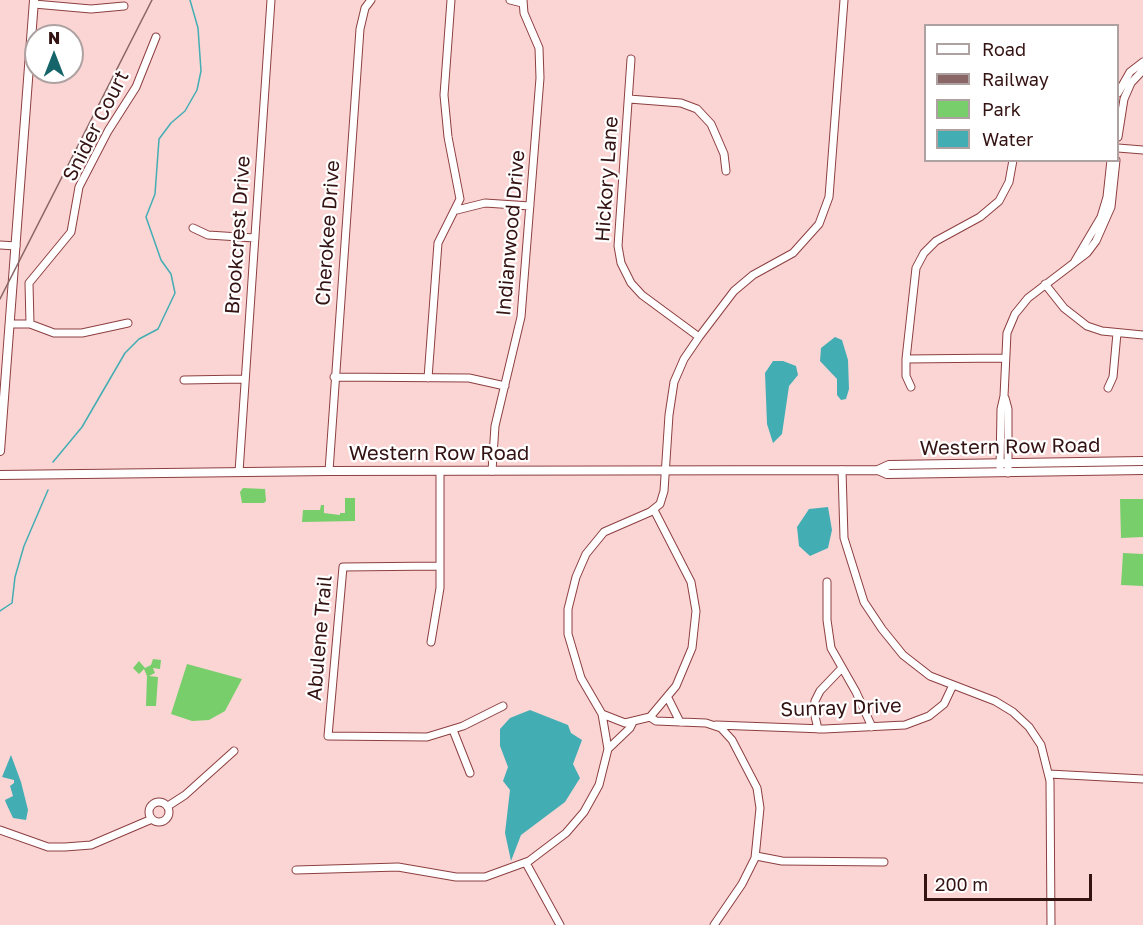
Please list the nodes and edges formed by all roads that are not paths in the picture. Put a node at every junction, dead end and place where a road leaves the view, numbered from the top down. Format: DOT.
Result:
graph roads {
  1 [pos="271,0"];
  2 [pos="371,0"];
  3 [pos="451,0"];
  4 [pos="510,0"];
  5 [pos="844,0"];
  6 [pos="34,2"];
  7 [pos="522,2"];
  8 [pos="124,6"];
  9 [pos="156,37"];
  10 [pos="631,59"];
  11 [pos="1143,62"];
  12 [pos="1143,70"];
  13 [pos="1119,91"];
  14 [pos="629,99"];
  15 [pos="1119,131"];
  16 [pos="1119,148"];
  17 [pos="1143,150"];
  18 [pos="1013,162"];
  19 [pos="1111,162"];
  20 [pos="1116,162"];
  21 [pos="726,171"];
  22 [pos="530,206"];
  23 [pos="457,210"];
  24 [pos="193,228"];
  25 [pos="255,238"];
  26 [pos="0,245"];
  27 [pos="16,246"];
  28 [pos="1074,262"];
  29 [pos="1045,284"];
  30 [pos="128,323"];
  31 [pos="10,324"];
  32 [pos="30,324"];
  33 [pos="1117,333"];
  34 [pos="1143,335"];
  35 [pos="699,337"];
  36 [pos="1004,358"];
  37 [pos="906,359"];
  38 [pos="334,377"];
  39 [pos="428,378"];
  40 [pos="244,379"];
  41 [pos="184,380"];
  42 [pos="505,386"];
  43 [pos="910,387"];
  44 [pos="1108,388"];
  45 [pos="0,451"];
  46 [pos="1143,461"];
  47 [pos="1004,468"];
  48 [pos="842,470"];
  49 [pos="1143,470"];
  50 [pos="329,471"];
  51 [pos="440,471"];
  52 [pos="492,471"];
  53 [pos="665,471"];
  54 [pos="239,472"];
  55 [pos="0,475"];
  56 [pos="654,510"];
  57 [pos="441,566"];
  58 [pos="826,582"];
  59 [pos="431,642"];
  60 [pos="841,669"];
  61 [pos="953,686"];
  62 [pos="668,698"];
  63 [pos="503,706"];
  64 [pos="602,714"];
  65 [pos="650,717"];
  66 [pos="633,722"];
  67 [pos="680,722"];
  68 [pos="714,724"];
  69 [pos="872,727"];
  70 [pos="818,729"];
  71 [pos="453,730"];
  72 [pos="608,749"];
  73 [pos="234,752"];
  74 [pos="470,773"];
  75 [pos="1049,774"];
  76 [pos="1143,779"];
  77 [pos="168,806"];
  78 [pos="152,819"];
  79 [pos="0,830"];
  80 [pos="756,856"];
  81 [pos="884,862"];
  82 [pos="526,863"];
  83 [pos="296,870"];
  84 [pos="560,925"];
  85 [pos="714,925"];
  86 [pos="1051,925"];
  1 -- 25 [label="street, Brookcrest Drive"];
  2 -- 38 [label="street, Cherokee Drive"];
  3 -- 23 [label="street"];
  4 -- 7 [label="street"];
  5 -- 35 [label="street"];
  6 -- 8 [label="street"];
  6 -- 27 [label="street"];
  7 -- 22 [label="street, Indianwood Drive"];
  9 -- 32 [label="street, Snider Court"];
  10 -- 14 [label="street, Hickory Lane"];
  11 -- 13 [label="street"];
  12 -- 15 [label="street"];
  14 -- 21 [label="street"];
  14 -- 35 [label="street, Hickory Lane"];
  16 -- 17 [label="street"];
  18 -- 37 [label="street"];
  19 -- 28 [label="street"];
  20 -- 28 [label="street"];
  22 -- 23 [label="street"];
  22 -- 42 [label="street, Indianwood Drive"];
  23 -- 39 [label="street"];
  24 -- 25 [label="street"];
  25 -- 40 [label="street, Brookcrest Drive"];
  26 -- 27 [label="street"];
  27 -- 31 [label="street"];
  28 -- 29 [label="street"];
  29 -- 33 [label="street"];
  29 -- 36 [label="street"];
  30 -- 32 [label="street"];
  31 -- 32 [label="street"];
  31 -- 45 [label="street"];
  33 -- 34 [label="street"];
  33 -- 44 [label="street"];
  35 -- 53 [label="street"];
  36 -- 37 [label="street"];
  36 -- 47 [label="street"];
  37 -- 43 [label="street"];
  38 -- 39 [label="street"];
  38 -- 50 [label="street, Cherokee Drive"];
  39 -- 42 [label="street"];
  40 -- 41 [label="street"];
  40 -- 54 [label="street, Brookcrest Drive"];
  42 -- 52 [label="street, Indianwood Drive"];
  46 -- 47 [label="street, Western Row Road"];
  47 -- 48 [label="street, Western Row Road"];
  47 -- 49 [label="street, Western Row Road"];
  48 -- 53 [label="street, Western Row Road"];
  48 -- 61 [label="street"];
  50 -- 51 [label="street, Western Row Road"];
  50 -- 54 [label="street, Western Row Road"];
  51 -- 52 [label="street, Western Row Road"];
  51 -- 57 [label="street"];
  52 -- 53 [label="street, Western Row Road"];
  53 -- 56 [label="street"];
  54 -- 55 [label="street, Western Row Road"];
  56 -- 62 [label="street"];
  56 -- 64 [label="street"];
  57 -- 59 [label="street"];
  57 -- 71 [label="street, Abulene Trail"];
  58 -- 60 [label="street"];
  60 -- 69 [label="street"];
  60 -- 70 [label="street"];
  61 -- 69 [label="street, Sunray Drive"];
  61 -- 75 [label="street"];
  62 -- 65 [label="street"];
  62 -- 67 [label="street"];
  63 -- 71 [label="street"];
  64 -- 66 [label="street"];
  64 -- 72 [label="street"];
  65 -- 66 [label="street"];
  65 -- 67 [label="street, Sunray Drive"];
  66 -- 72 [label="street"];
  67 -- 68 [label="street, Sunray Drive"];
  68 -- 70 [label="street, Sunray Drive"];
  68 -- 80 [label="street"];
  69 -- 70 [label="street, Sunray Drive"];
  71 -- 74 [label="street"];
  72 -- 82 [label="street"];
  73 -- 77 [label="street"];
  75 -- 76 [label="street"];
  75 -- 86 [label="street"];
  77 -- 78 [label="street"];
  77 -- 78 [label="street"];
  78 -- 79 [label="street"];
  80 -- 81 [label="street"];
  80 -- 85 [label="street"];
  82 -- 83 [label="street"];
  82 -- 84 [label="street"];
}
